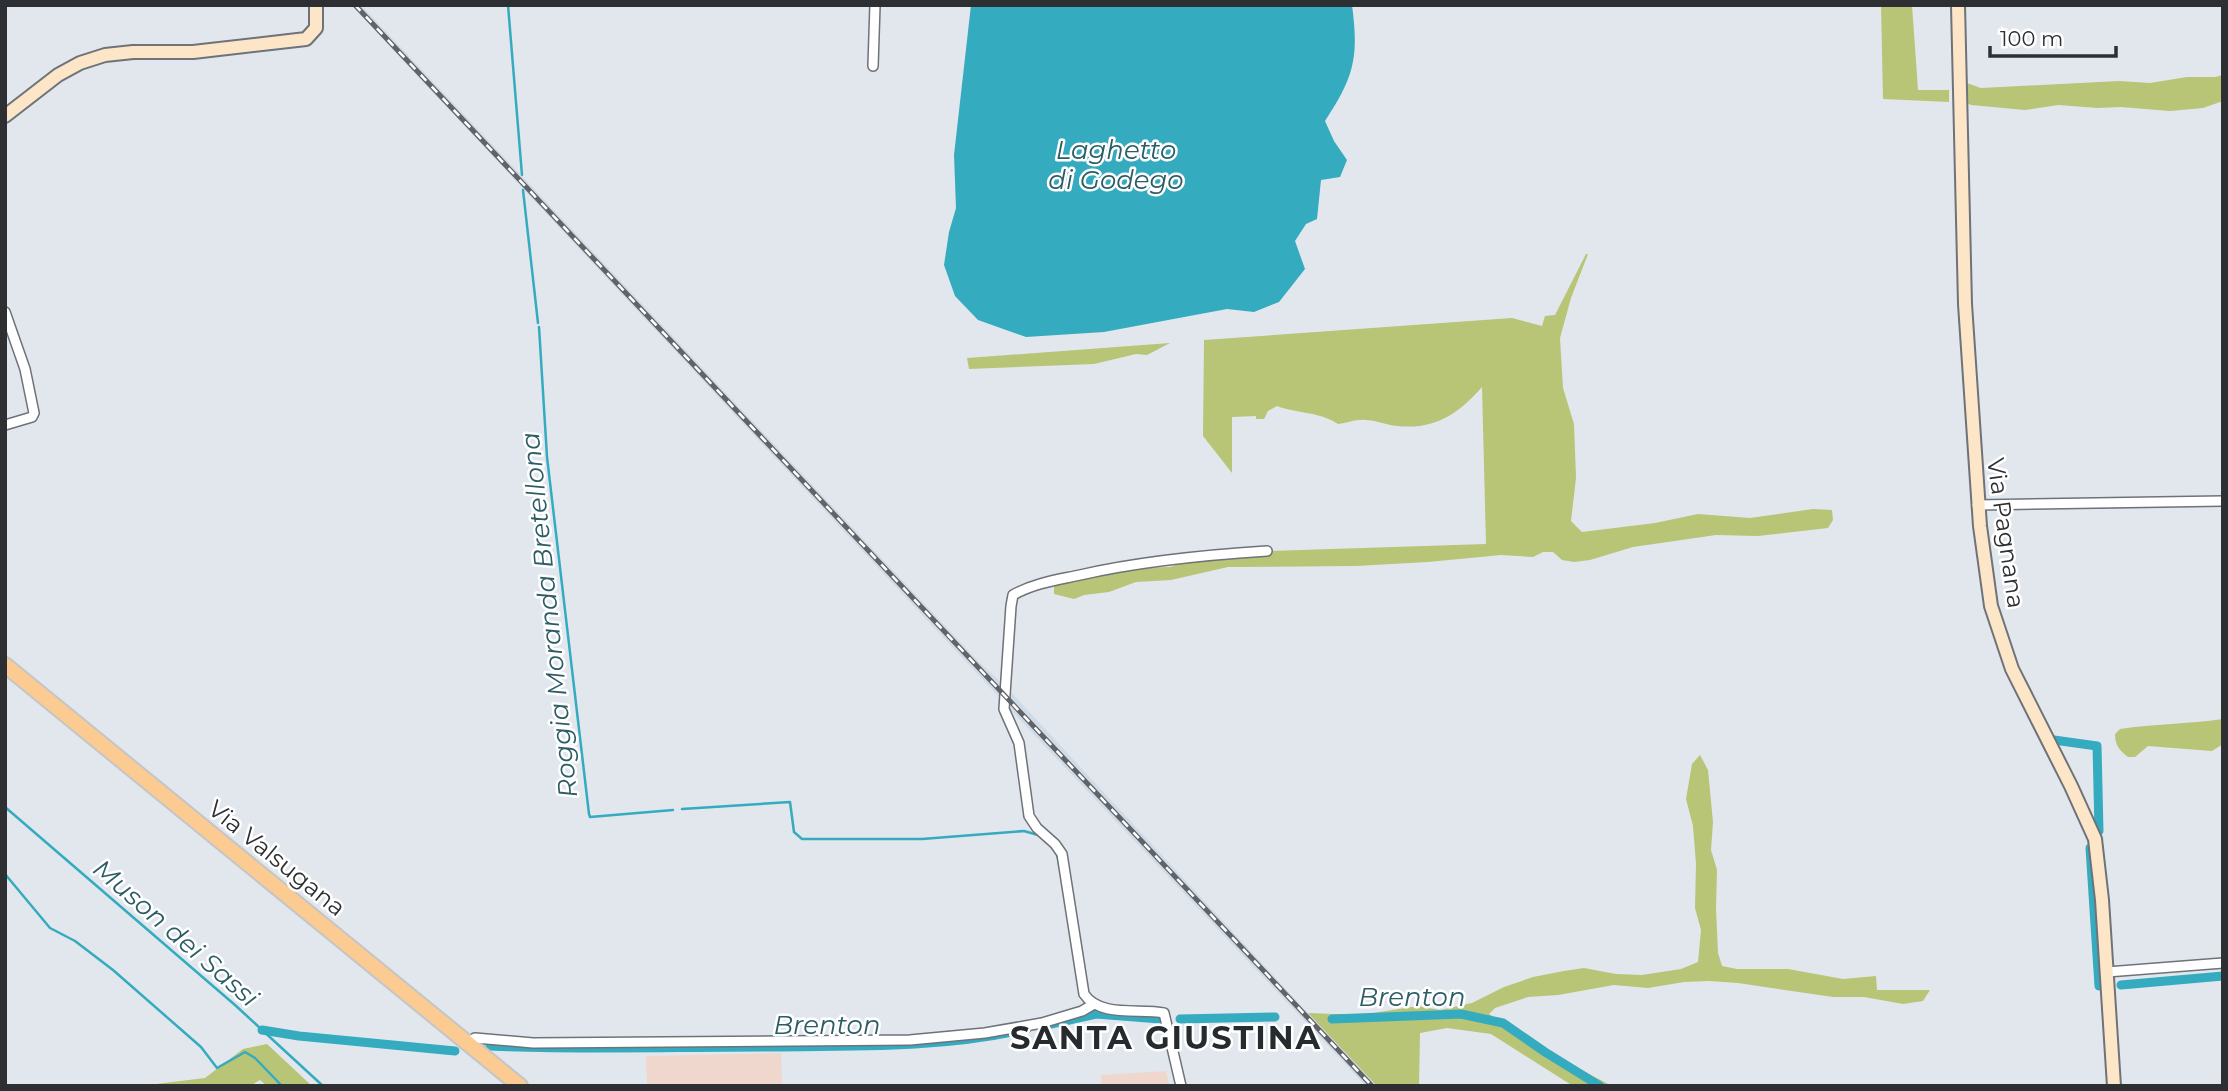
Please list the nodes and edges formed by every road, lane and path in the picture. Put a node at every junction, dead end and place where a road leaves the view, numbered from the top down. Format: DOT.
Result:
graph roads {
  1 [pos="316,5"];
  2 [pos="875,5"];
  3 [pos="1958,5"];
  4 [pos="873,66"];
  5 [pos="5,116"];
  6 [pos="5,312"];
  7 [pos="5,425"];
  8 [pos="2223,501"];
  9 [pos="1977,505"];
  10 [pos="1266,551"];
  11 [pos="5,665"];
  12 [pos="2223,963"];
  13 [pos="2106,972"];
  14 [pos="1089,1007"];
  15 [pos="468,1043"];
  16 [pos="520,1086"];
  17 [pos="1181,1086"];
  18 [pos="2114,1086"];
  1 -- 5 [label="street"];
  2 -- 4 [label="street"];
  3 -- 9 [label="street, Via Pagnana"];
  6 -- 7 [label="street"];
  8 -- 9 [label="street"];
  9 -- 13 [label="street, Via Pagnana"];
  10 -- 14 [label="street"];
  11 -- 15 [label="main road, Via Valsugana"];
  12 -- 13 [label="street"];
  13 -- 18 [label="street, Via Pagnana"];
  14 -- 15 [label="street"];
  14 -- 17 [label="street"];
  15 -- 16 [label="main road, Via Valsugana"];
}
